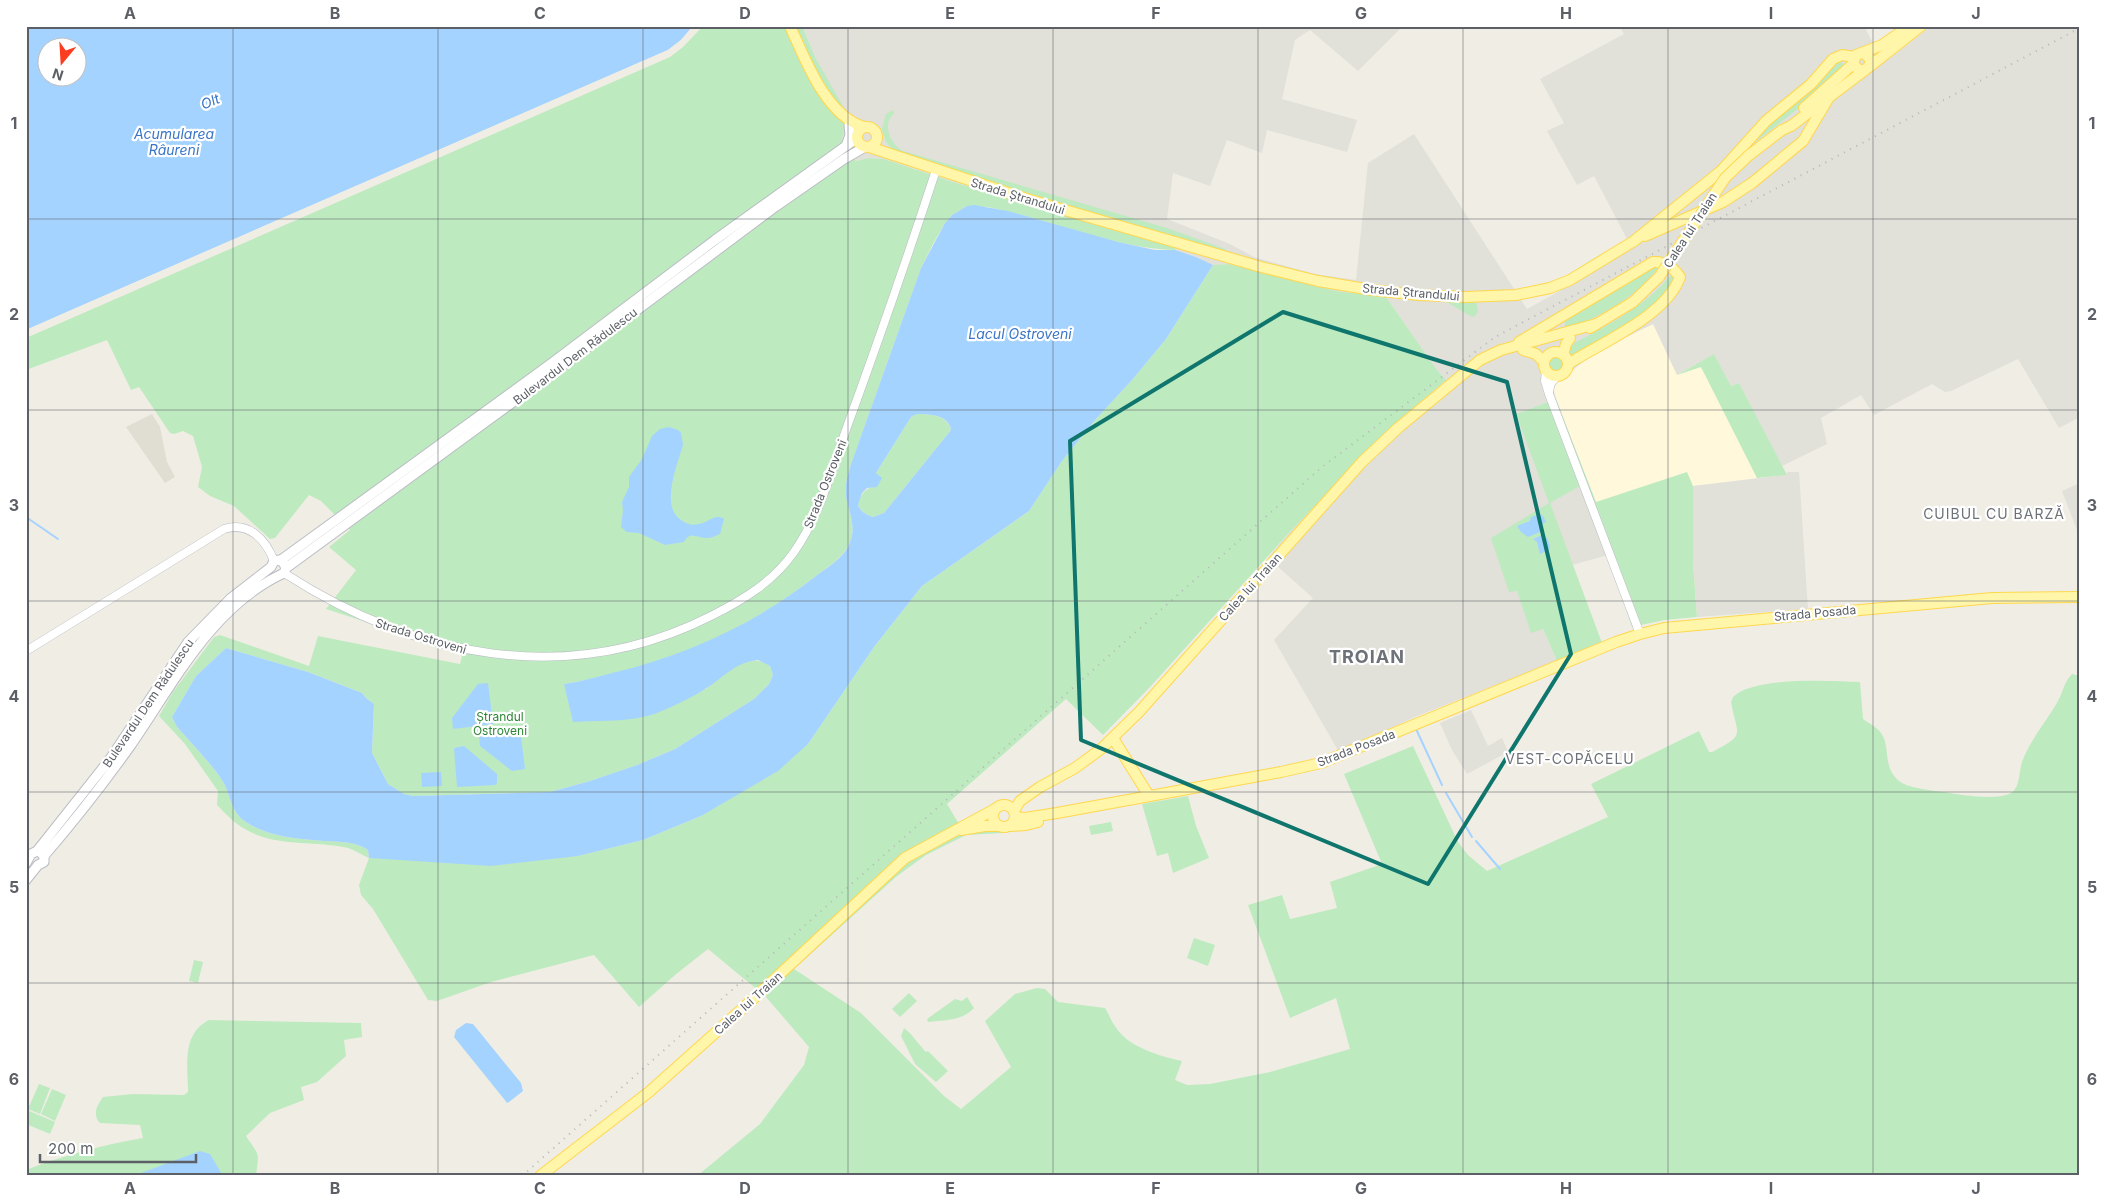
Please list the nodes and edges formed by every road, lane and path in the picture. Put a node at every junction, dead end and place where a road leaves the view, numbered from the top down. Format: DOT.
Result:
graph roads {
  1 [pos="790,26"];
  2 [pos="1910,26"];
  3 [pos="1921,26"];
  4 [pos="1857,58"];
  5 [pos="1867,69"];
  6 [pos="1828,99"];
  7 [pos="847,121"];
  8 [pos="864,127"];
  9 [pos="1782,130"];
  10 [pos="878,135"];
  11 [pos="857,138"];
  12 [pos="867,147"];
  13 [pos="850,150"];
  14 [pos="882,151"];
  15 [pos="899,157"];
  16 [pos="936,170"];
  17 [pos="1689,196"];
  18 [pos="1696,215"];
  19 [pos="1634,240"];
  20 [pos="1558,320"];
  21 [pos="1567,336"];
  22 [pos="1510,348"];
  23 [pos="1523,350"];
  24 [pos="1565,359"];
  25 [pos="1545,366"];
  26 [pos="1558,375"];
  27 [pos="1456,382"];
  28 [pos="1549,394"];
  29 [pos="280,567"];
  30 [pos="2080,597"];
  31 [pos="1640,634"];
  32 [pos="26,651"];
  33 [pos="1113,738"];
  34 [pos="1040,787"];
  35 [pos="1149,796"];
  36 [pos="998,808"];
  37 [pos="1013,818"];
  38 [pos="998,826"];
  39 [pos="955,831"];
  40 [pos="32,857"];
  41 [pos="26,880"];
  42 [pos="540,1176"];
  1 -- 7 [label="main road, Strada Ștrandului"];
  2 -- 4 [label="main road"];
  3 -- 5 [label="main road, Calea lui Traian"];
  4 -- 5 [label="main road"];
  4 -- 5 [label="main road"];
  4 -- 9 [label="main road, Calea lui Traian"];
  4 -- 17 [label="main road, Strada Ștrandului"];
  5 -- 6 [label="main road, Calea lui Traian"];
  6 -- 9 [label="main road, Calea lui Traian"];
  6 -- 18 [label="main road"];
  7 -- 8 [label="main road, Strada Ștrandului"];
  7 -- 11 [label="main road, Strada Ștrandului"];
  7 -- 13 [label="main road"];
  8 -- 10 [label="main road, Strada Ștrandului"];
  8 -- 11 [label="main road"];
  9 -- 21 [label="main road, Calea lui Traian, bridge"];
  10 -- 12 [label="main road"];
  10 -- 15 [label="main road, Strada Ștrandului"];
  11 -- 12 [label="main road, Strada Ștrandului"];
  11 -- 13 [label="main road, Bulevardul Dem Rădulescu"];
  12 -- 13 [label="main road, Bulevardul Dem Rădulescu"];
  12 -- 14 [label="main road, Strada Ștrandului"];
  13 -- 14 [label="main road"];
  13 -- 29 [label="main road, Bulevardul Dem Rădulescu"];
  14 -- 15 [label="main road, Strada Ștrandului"];
  15 -- 16 [label="main road, Strada Ștrandului"];
  16 -- 19 [label="main road, Strada Ștrandului"];
  16 -- 29 [label="street, Strada Ostroveni"];
  17 -- 18 [label="main road"];
  17 -- 19 [label="main road, Strada Ștrandului"];
  18 -- 19 [label="main road"];
  20 -- 21 [label="main road"];
  20 -- 22 [label="main road"];
  20 -- 24 [label="main road"];
  21 -- 22 [label="main road, Calea lui Traian"];
  21 -- 23 [label="main road, Calea lui Traian"];
  21 -- 24 [label="main road"];
  22 -- 27 [label="main road, Calea lui Traian"];
  23 -- 25 [label="main road"];
  23 -- 27 [label="main road, Calea lui Traian"];
  24 -- 25 [label="main road"];
  24 -- 26 [label="main road"];
  25 -- 26 [label="main road"];
  25 -- 28 [label="street"];
  26 -- 28 [label="street"];
  27 -- 33 [label="main road, Calea lui Traian"];
  28 -- 31 [label="street"];
  29 -- 32 [label="street"];
  29 -- 40 [label="main road, Bulevardul Dem Rădulescu"];
  30 -- 31 [label="main road, Strada Posada"];
  31 -- 35 [label="main road, Strada Posada"];
  33 -- 34 [label="main road, Calea lui Traian"];
  33 -- 35 [label="main road"];
  34 -- 36 [label="main road, Calea lui Traian"];
  34 -- 37 [label="main road, Calea lui Traian"];
  35 -- 37 [label="main road, Strada Posada"];
  36 -- 37 [label="main road"];
  36 -- 38 [label="main road"];
  36 -- 39 [label="main road, Calea lui Traian"];
  37 -- 38 [label="main road"];
  38 -- 39 [label="main road, Calea lui Traian"];
  39 -- 42 [label="main road, Calea lui Traian"];
  40 -- 41 [label="main road, Bulevardul Dem Rădulescu"];
}
